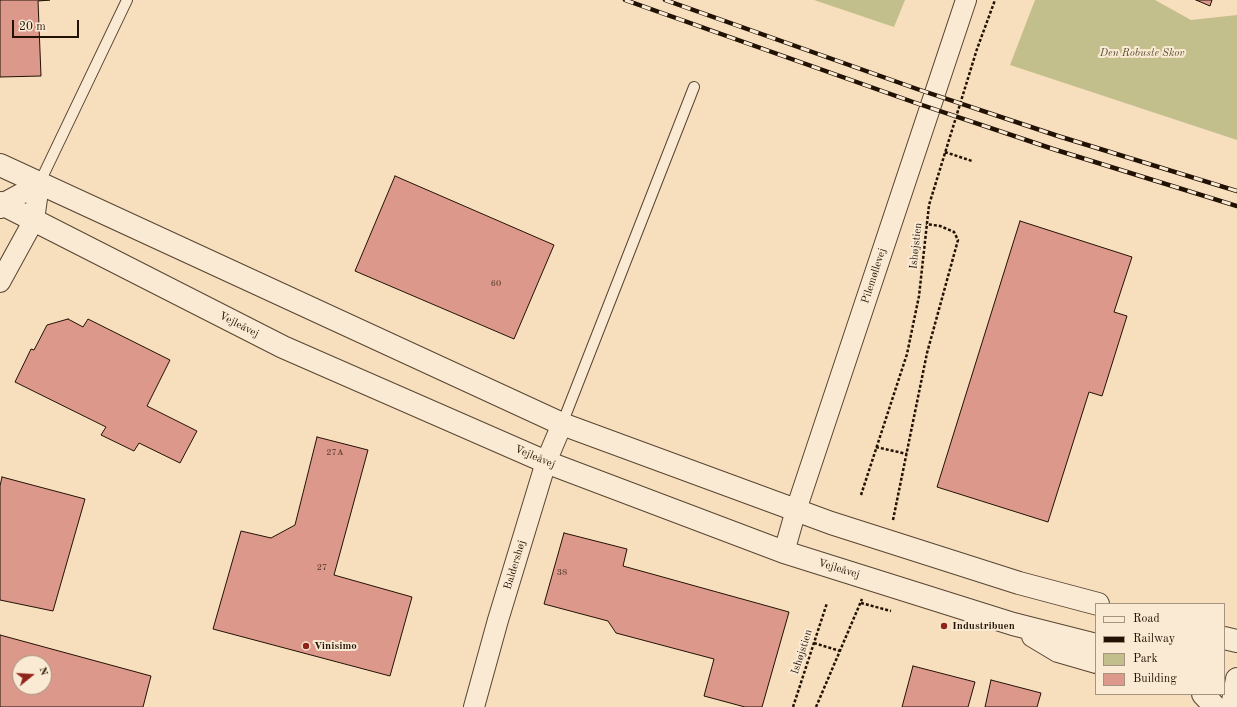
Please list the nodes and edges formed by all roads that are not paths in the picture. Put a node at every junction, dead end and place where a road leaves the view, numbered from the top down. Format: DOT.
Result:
graph roads {
  1 [pos="128,0"];
  2 [pos="966,0"];
  3 [pos="694,87"];
  4 [pos="0,165"];
  5 [pos="39,184"];
  6 [pos="1,205"];
  7 [pos="34,220"];
  8 [pos="0,282"];
  9 [pos="562,424"];
  10 [pos="546,462"];
  11 [pos="796,510"];
  12 [pos="784,552"];
  13 [pos="1095,603"];
  14 [pos="1013,624"];
  15 [pos="1225,638"];
  16 [pos="1237,641"];
  17 [pos="1095,645"];
  18 [pos="1095,662"];
  19 [pos="1225,678"];
  20 [pos="1237,680"];
  21 [pos="1204,695"];
  22 [pos="474,707"];
  23 [pos="1215,707"];
  24 [pos="1232,707"];
  1 -- 5 [label="lane"];
  2 -- 11 [label="street, Pilemøllevej"];
  3 -- 9 [label="lane"];
  4 -- 5 [label="street"];
  5 -- 6 [label="street"];
  5 -- 7 [label="street"];
  5 -- 9 [label="street"];
  6 -- 7 [label="street, Vejleåvej"];
  7 -- 8 [label="street"];
  7 -- 10 [label="street, Vejleåvej"];
  9 -- 10 [label="street, Baldershøj"];
  9 -- 11 [label="street"];
  10 -- 12 [label="street, Vejleåvej"];
  10 -- 22 [label="street, Baldershøj"];
  11 -- 12 [label="street, Pilemøllevej"];
  11 -- 13 [label="street"];
  12 -- 14 [label="street, Vejleåvej"];
  14 -- 17 [label="street, Vejleåvej"];
  14 -- 18 [label="street"];
  15 -- 16 [label="street"];
  19 -- 20 [label="street"];
  20 -- 24 [label="street"];
  21 -- 23 [label="street"];
}
